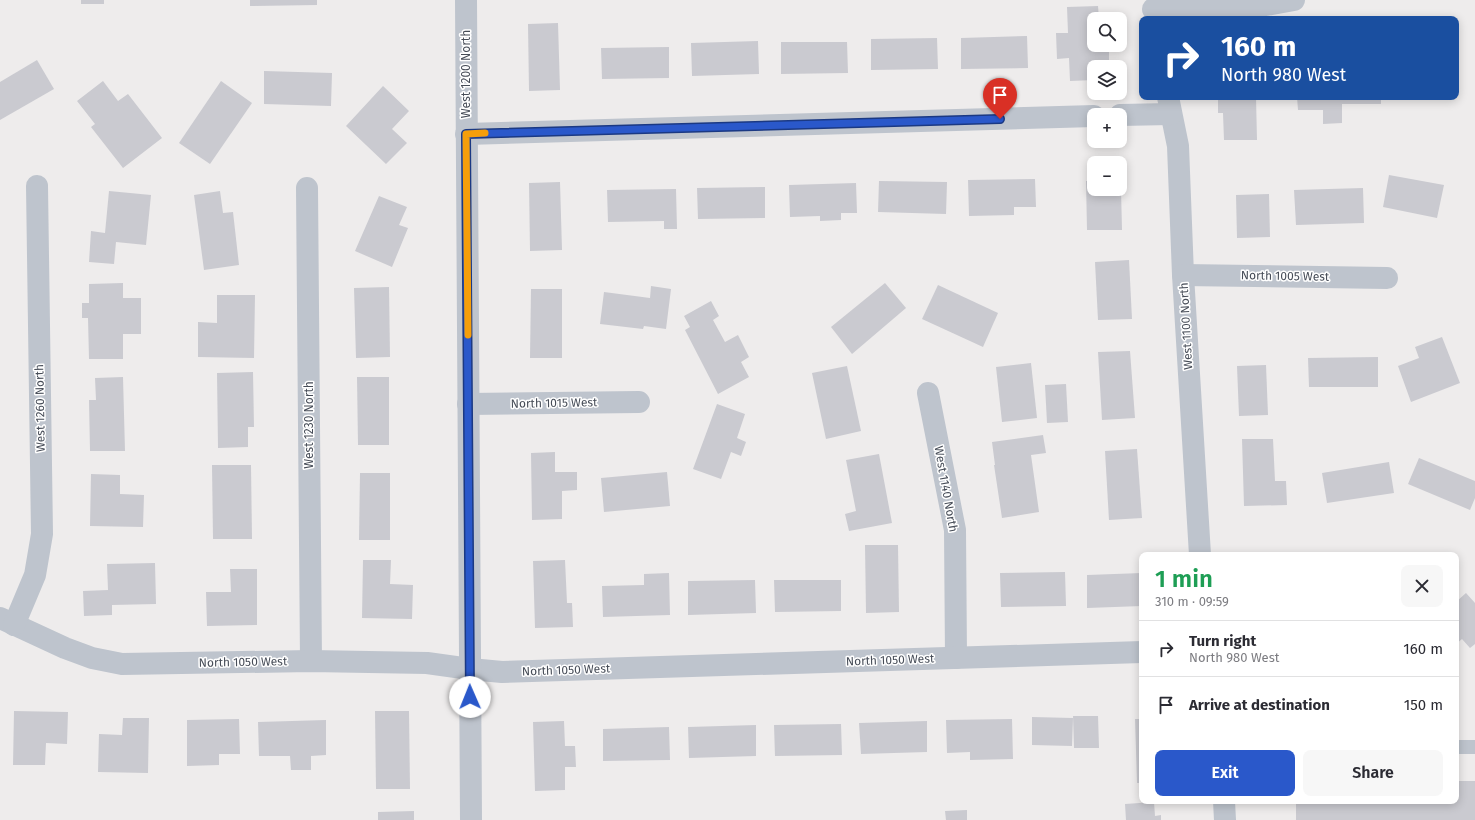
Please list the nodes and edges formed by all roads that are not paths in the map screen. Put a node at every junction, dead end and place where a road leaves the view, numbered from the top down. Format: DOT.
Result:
graph roads {
  1 [pos="466,0"];
  2 [pos="1294,0"];
  3 [pos="1154,9"];
  4 [pos="1170,105"];
  5 [pos="1127,114"];
  6 [pos="1087,116"];
  7 [pos="466,134"];
  8 [pos="38,186"];
  9 [pos="306,188"];
  10 [pos="1183,275"];
  11 [pos="1387,278"];
  12 [pos="928,393"];
  13 [pos="639,402"];
  14 [pos="468,404"];
  15 [pos="1200,552"];
  16 [pos="7,622"];
  17 [pos="1139,652"];
  18 [pos="956,658"];
  19 [pos="311,661"];
  20 [pos="470,669"];
  21 [pos="1459,747"];
  22 [pos="1475,747"];
  23 [pos="1224,804"];
  24 [pos="471,820"];
  25 [pos="1225,820"];
  1 -- 7 [label="street, West 1200 North"];
  2 -- 3 [label="street"];
  4 -- 5 [label="street"];
  4 -- 10 [label="street, West 1100 North"];
  6 -- 7 [label="street"];
  7 -- 14 [label="street, West 1200 North"];
  8 -- 16 [label="street, West 1260 North"];
  9 -- 19 [label="street, West 1230 North"];
  10 -- 11 [label="street, North 1005 West"];
  10 -- 15 [label="street, West 1100 North"];
  12 -- 18 [label="street, West 1140 North"];
  13 -- 14 [label="street, North 1015 West"];
  14 -- 20 [label="street, West 1200 North"];
  16 -- 19 [label="street, North 1050 West"];
  17 -- 18 [label="street, North 1050 West"];
  18 -- 20 [label="street, North 1050 West"];
  19 -- 20 [label="street, North 1050 West"];
  20 -- 24 [label="street, West 1200 North"];
  21 -- 22 [label="lane"];
  23 -- 25 [label="street"];
}
